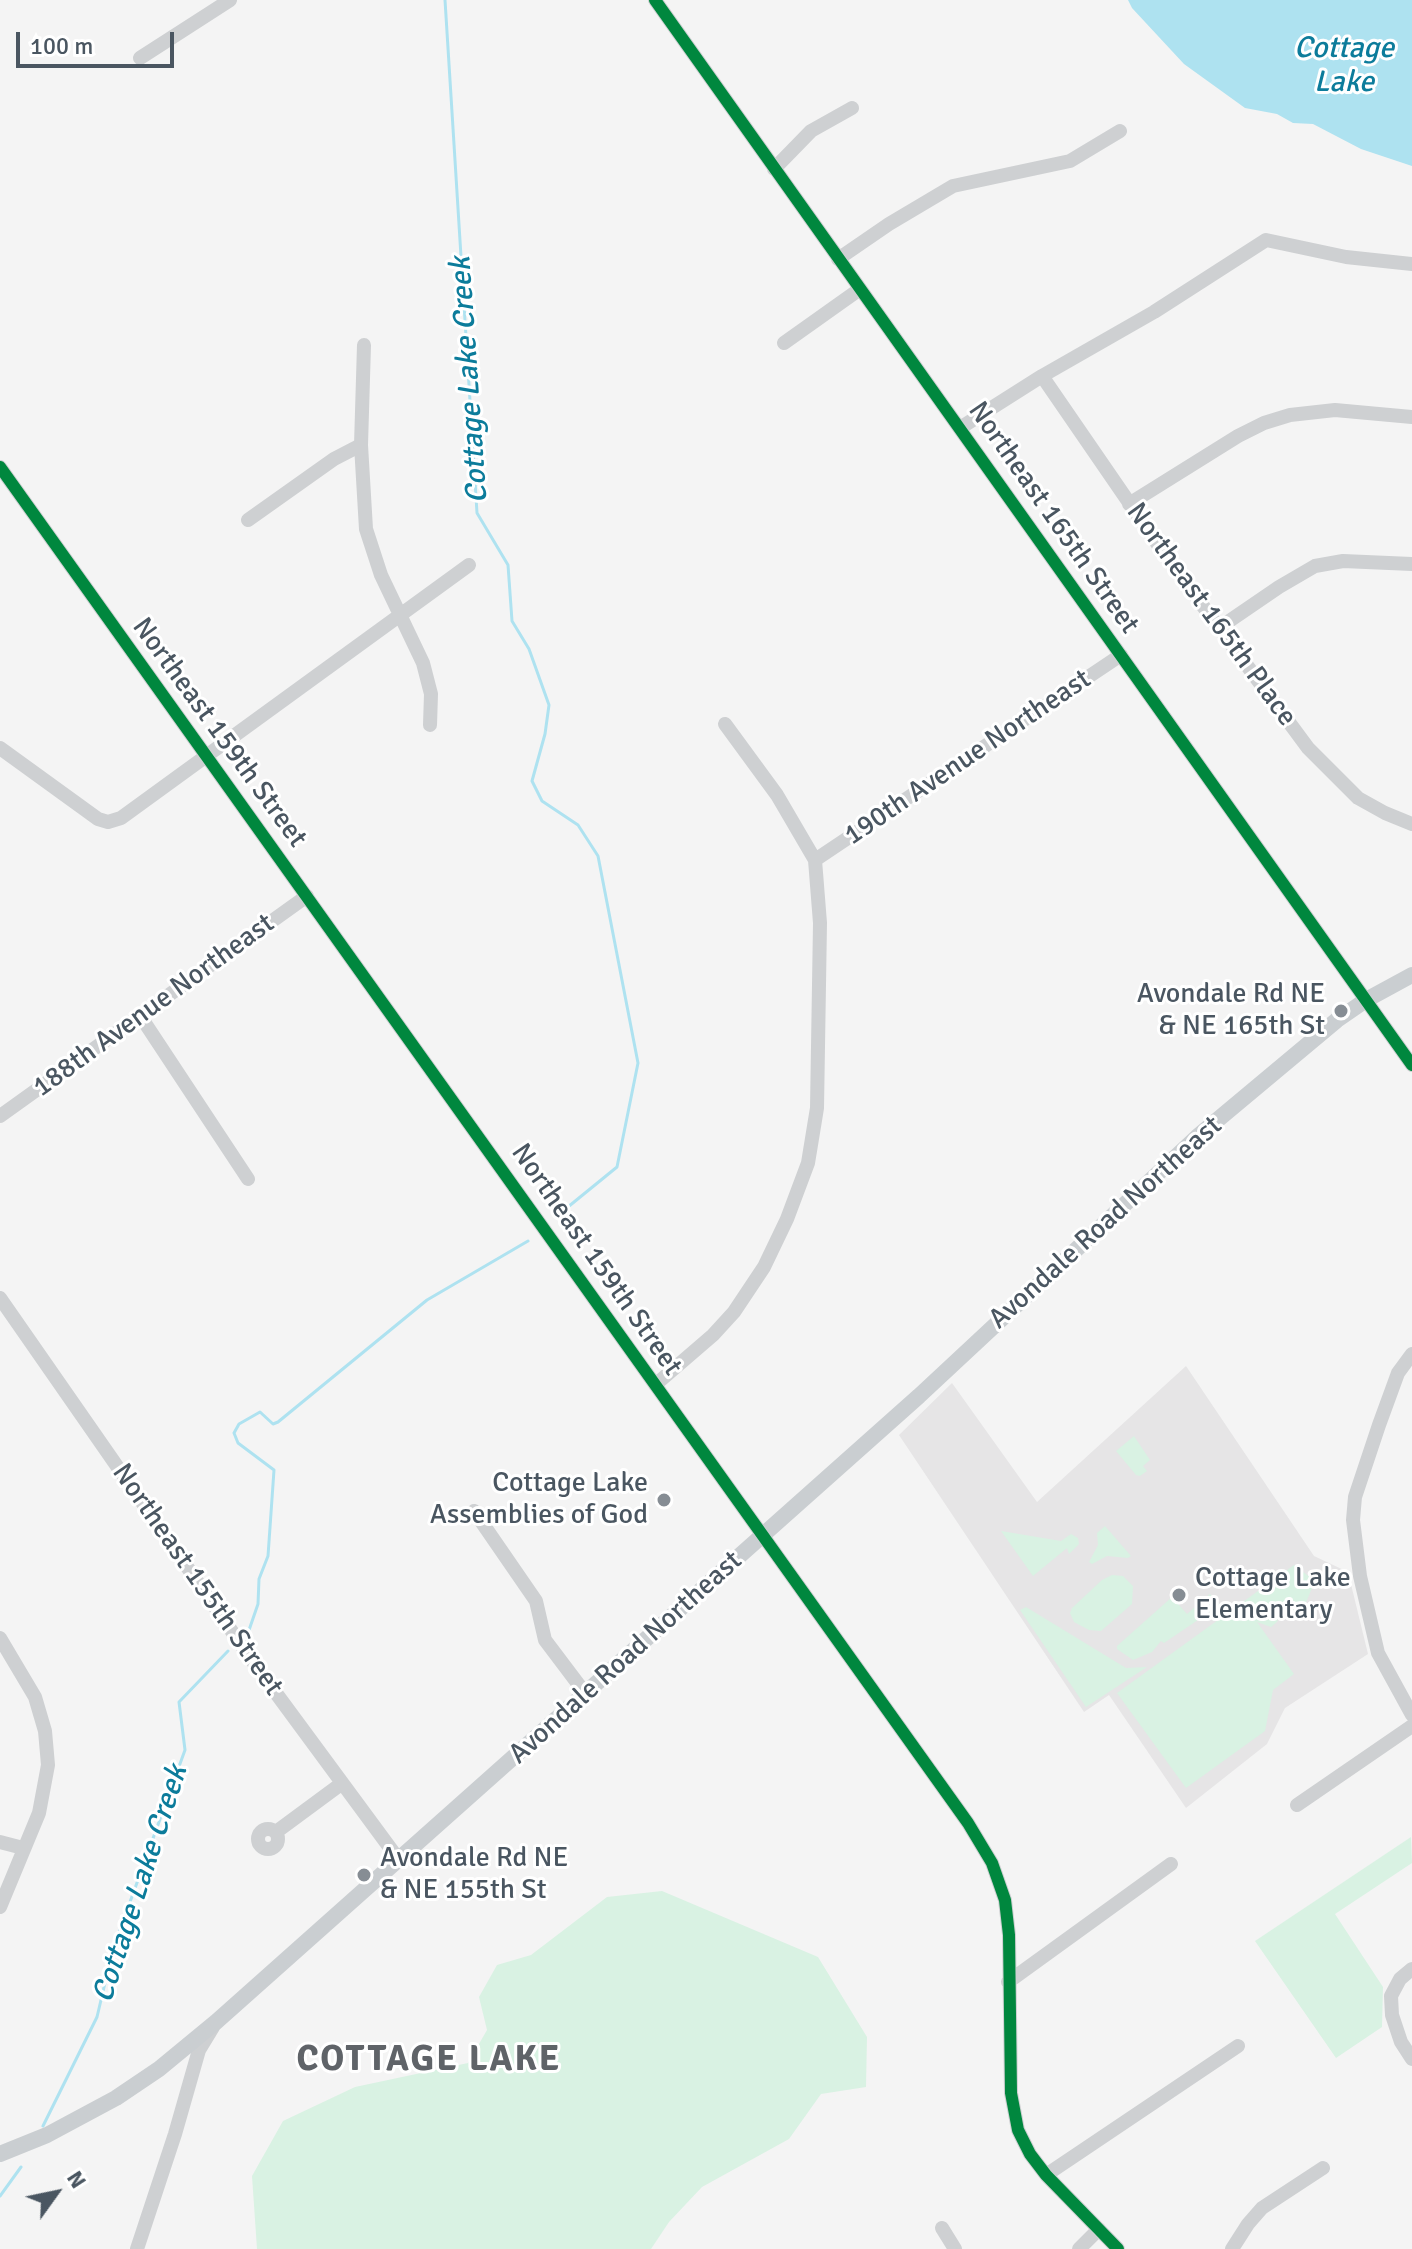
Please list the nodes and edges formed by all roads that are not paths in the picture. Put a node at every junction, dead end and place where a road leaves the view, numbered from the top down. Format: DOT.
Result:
graph roads {
  1 [pos="230,0"];
  2 [pos="655,0"];
  3 [pos="140,58"];
  4 [pos="852,108"];
  5 [pos="1120,131"];
  6 [pos="774,169"];
  7 [pos="838,259"];
  8 [pos="1412,264"];
  9 [pos="860,289"];
  10 [pos="784,343"];
  11 [pos="364,345"];
  12 [pos="1042,376"];
  13 [pos="1412,417"];
  14 [pos="960,428"];
  15 [pos="361,445"];
  16 [pos="0,467"];
  17 [pos="1129,504"];
  18 [pos="248,520"];
  19 [pos="1412,564"];
  20 [pos="469,565"];
  21 [pos="401,614"];
  22 [pos="1219,628"];
  23 [pos="1121,655"];
  24 [pos="725,724"];
  25 [pos="430,725"];
  26 [pos="0,748"];
  27 [pos="206,757"];
  28 [pos="1411,819"];
  29 [pos="815,860"];
  30 [pos="307,896"];
  31 [pos="1412,975"];
  32 [pos="1366,1000"];
  33 [pos="141,1017"];
  34 [pos="1412,1065"];
  35 [pos="0,1116"];
  36 [pos="248,1179"];
  37 [pos="0,1298"];
  38 [pos="1412,1354"];
  39 [pos="655,1385"];
  40 [pos="474,1511"];
  41 [pos="763,1536"];
  42 [pos="0,1638"];
  43 [pos="585,1693"];
  44 [pos="1412,1715"];
  45 [pos="1412,1726"];
  46 [pos="341,1784"];
  47 [pos="1297,1805"];
  48 [pos="276,1832"];
  49 [pos="0,1842"];
  50 [pos="23,1848"];
  51 [pos="399,1860"];
  52 [pos="1171,1864"];
  53 [pos="0,1907"];
  54 [pos="1412,1969"];
  55 [pos="1008,1982"];
  56 [pos="216,2022"];
  57 [pos="1238,2046"];
  58 [pos="1412,2059"];
  59 [pos="0,2154"];
  60 [pos="1323,2168"];
  61 [pos="1046,2175"];
  62 [pos="942,2228"];
  63 [pos="1099,2229"];
  64 [pos="137,2249"];
  65 [pos="955,2249"];
  66 [pos="1079,2249"];
  67 [pos="1118,2249"];
  68 [pos="1232,2249"];
  1 -- 3 [label="street"];
  2 -- 6 [label="street, Northeast 165th Street"];
  4 -- 6 [label="street"];
  5 -- 7 [label="street"];
  6 -- 7 [label="street, Northeast 165th Street"];
  7 -- 9 [label="street, Northeast 165th Street"];
  8 -- 12 [label="street"];
  9 -- 10 [label="street"];
  9 -- 14 [label="street, Northeast 165th Street"];
  11 -- 15 [label="street"];
  12 -- 14 [label="street"];
  12 -- 17 [label="street, Northeast 165th Place"];
  13 -- 17 [label="street"];
  14 -- 23 [label="street, Northeast 165th Street"];
  15 -- 18 [label="street"];
  15 -- 21 [label="street"];
  16 -- 27 [label="street, Northeast 159th Street"];
  17 -- 22 [label="street, Northeast 165th Place"];
  19 -- 22 [label="street"];
  20 -- 21 [label="street"];
  21 -- 25 [label="street"];
  21 -- 27 [label="street"];
  22 -- 28 [label="street, Northeast 165th Place"];
  23 -- 29 [label="street, 190th Avenue Northeast"];
  23 -- 32 [label="street, Northeast 165th Street"];
  24 -- 29 [label="street"];
  26 -- 27 [label="street"];
  27 -- 30 [label="street, Northeast 159th Street"];
  29 -- 39 [label="street"];
  30 -- 33 [label="street, 188th Avenue Northeast"];
  30 -- 39 [label="street, Northeast 159th Street"];
  31 -- 32 [label="main road, Avondale Road Northeast"];
  32 -- 34 [label="street, Northeast 165th Street"];
  32 -- 41 [label="main road, Avondale Road Northeast"];
  33 -- 35 [label="street, 188th Avenue Northeast"];
  33 -- 36 [label="street"];
  37 -- 46 [label="street, Northeast 155th Street"];
  38 -- 44 [label="street"];
  39 -- 41 [label="street, Northeast 159th Street"];
  40 -- 43 [label="street"];
  41 -- 43 [label="main road, Avondale Road Northeast"];
  41 -- 55 [label="street, Northeast 159th Street"];
  42 -- 50 [label="street"];
  43 -- 51 [label="main road, Avondale Road Northeast"];
  45 -- 47 [label="street"];
  46 -- 48 [label="street"];
  46 -- 51 [label="street, Northeast 155th Street"];
  49 -- 50 [label="street"];
  50 -- 53 [label="street"];
  51 -- 56 [label="main road, Avondale Road Northeast"];
  52 -- 55 [label="street"];
  54 -- 58 [label="street"];
  55 -- 61 [label="street, Northeast 159th Street"];
  56 -- 59 [label="main road, Avondale Road Northeast"];
  56 -- 64 [label="street"];
  57 -- 61 [label="street"];
  60 -- 68 [label="street"];
  61 -- 63 [label="street, Northeast 159th Street"];
  62 -- 65 [label="street"];
  63 -- 66 [label="street"];
  63 -- 67 [label="street, Northeast 159th Street"];
}
